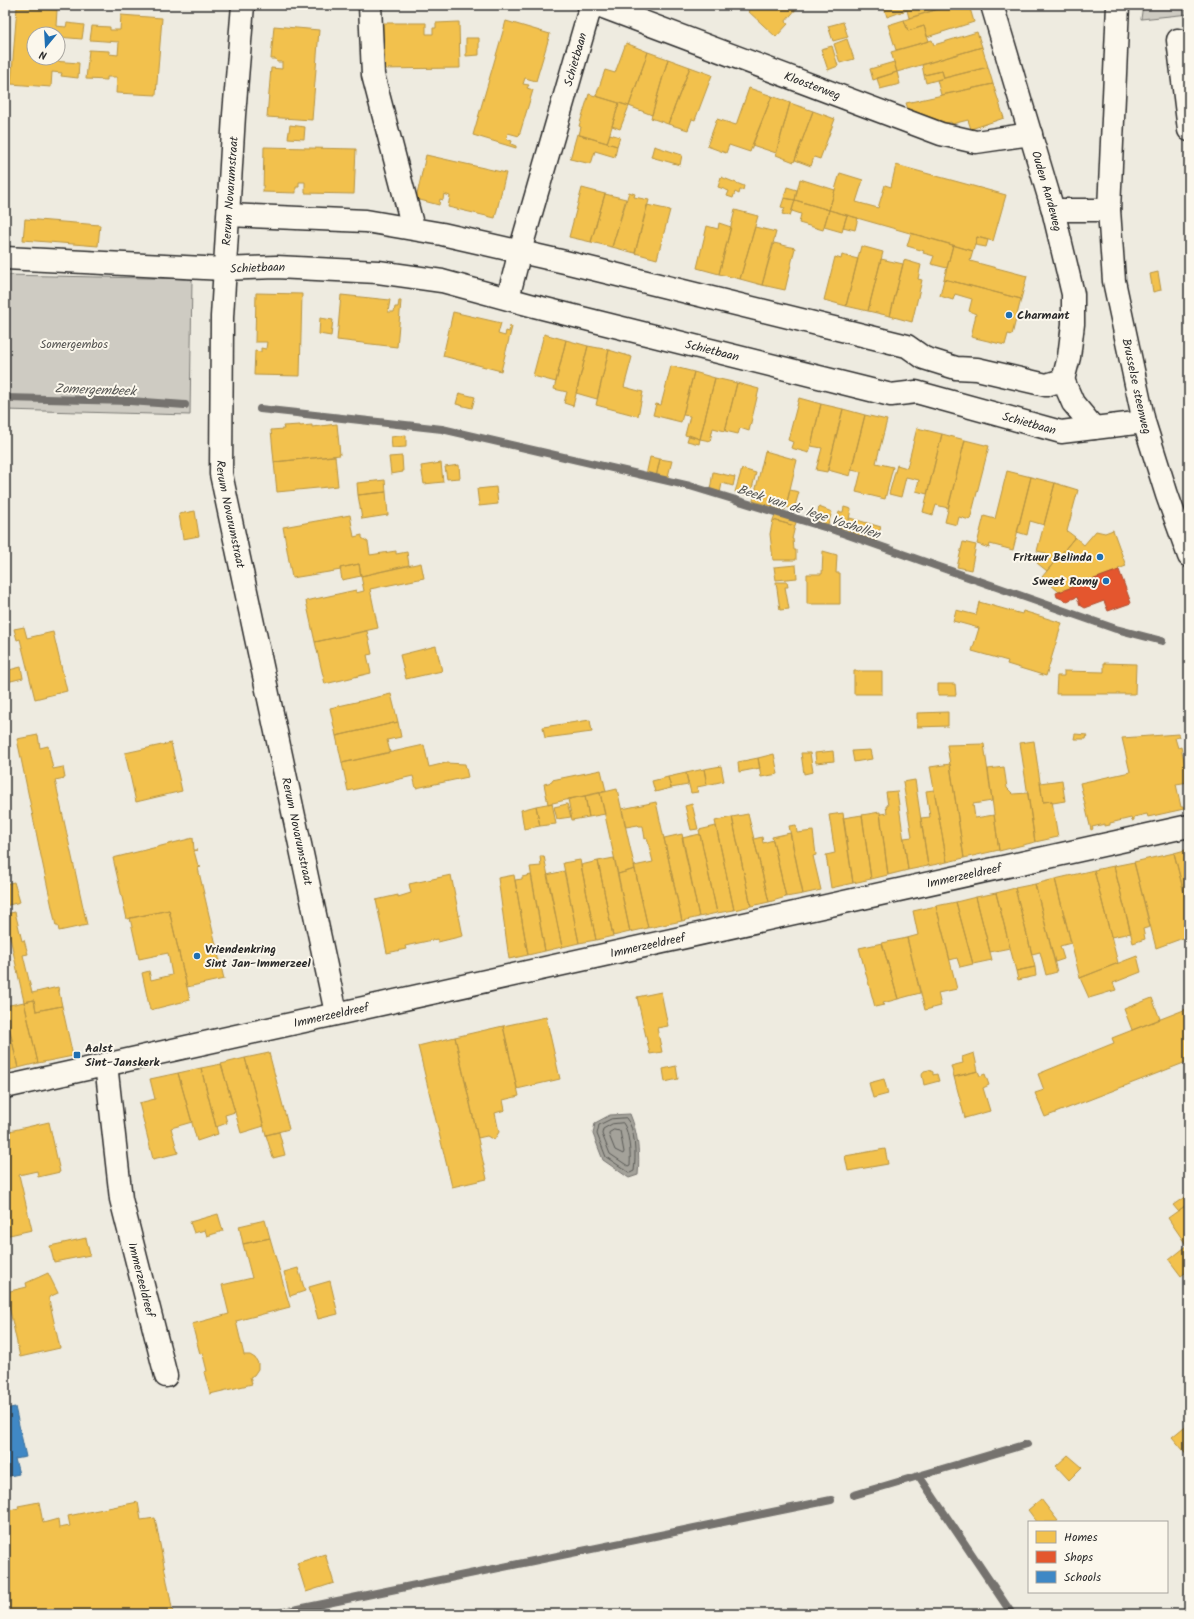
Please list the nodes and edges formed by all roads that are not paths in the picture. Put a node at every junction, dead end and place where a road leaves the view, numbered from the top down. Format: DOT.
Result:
graph roads {
  1 [pos="243,5"];
  2 [pos="370,5"];
  3 [pos="591,5"];
  4 [pos="598,5"];
  5 [pos="992,5"];
  6 [pos="1118,5"];
  7 [pos="1178,40"];
  8 [pos="1189,130"];
  9 [pos="1031,134"];
  10 [pos="1053,210"];
  11 [pos="1109,210"];
  12 [pos="229,215"];
  13 [pos="412,228"];
  14 [pos="520,251"];
  15 [pos="5,258"];
  16 [pos="224,269"];
  17 [pos="508,298"];
  18 [pos="924,358"];
  19 [pos="1063,380"];
  20 [pos="916,392"];
  21 [pos="1144,422"];
  22 [pos="1094,428"];
  23 [pos="1189,556"];
  24 [pos="1189,826"];
  25 [pos="336,1013"];
  26 [pos="106,1064"];
  27 [pos="5,1087"];
  28 [pos="166,1376"];
  1 -- 12 [label="street, Rerum Novarumstraat"];
  2 -- 13 [label="street"];
  3 -- 14 [label="street, Schietbaan"];
  4 -- 9 [label="street, Kloosterweg"];
  5 -- 9 [label="street, Ouden Aardeweg"];
  6 -- 11 [label="street, Brusselse steenweg"];
  7 -- 8 [label="street"];
  9 -- 10 [label="street, Ouden Aardeweg"];
  10 -- 11 [label="street"];
  10 -- 19 [label="street, Ouden Aardeweg"];
  11 -- 21 [label="street, Brusselse steenweg"];
  12 -- 13 [label="street"];
  12 -- 16 [label="street, Rerum Novarumstraat"];
  13 -- 14 [label="street"];
  14 -- 17 [label="street, Schietbaan"];
  14 -- 18 [label="street"];
  15 -- 16 [label="street, Schietbaan"];
  16 -- 17 [label="street, Schietbaan"];
  16 -- 25 [label="street, Rerum Novarumstraat"];
  17 -- 20 [label="street, Schietbaan"];
  18 -- 19 [label="street"];
  18 -- 20 [label="street"];
  19 -- 22 [label="street"];
  20 -- 22 [label="street, Schietbaan"];
  21 -- 22 [label="street, Schietbaan"];
  21 -- 23 [label="street, Brusselse steenweg"];
  24 -- 25 [label="street, Immerzeeldreef"];
  25 -- 26 [label="street, Immerzeeldreef"];
  26 -- 27 [label="street, Immerzeeldreef"];
  26 -- 28 [label="street, Immerzeeldreef"];
}
